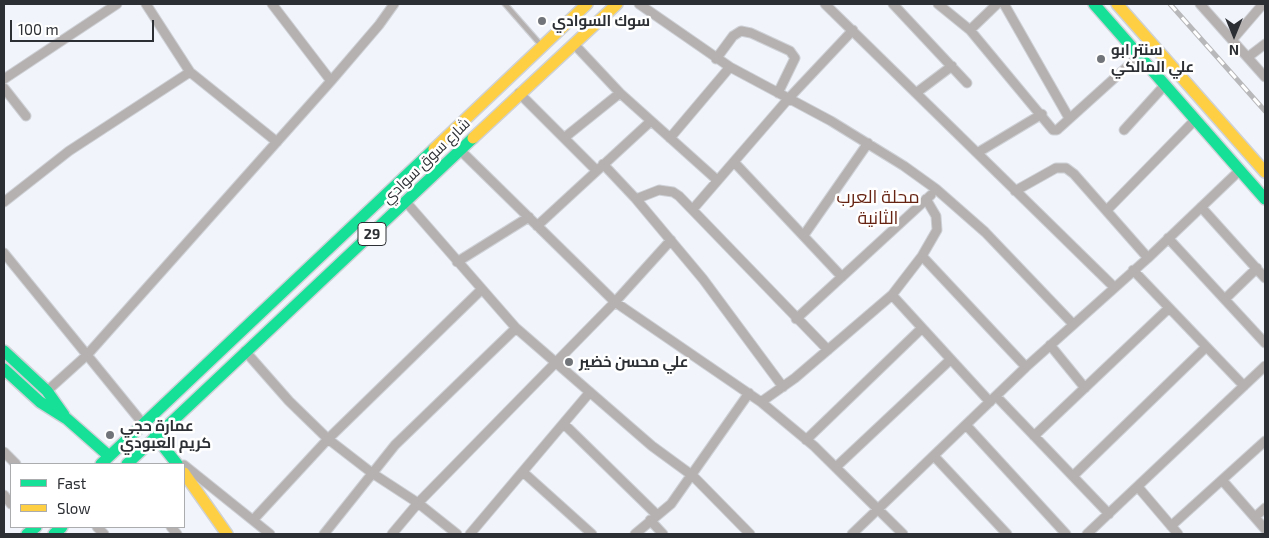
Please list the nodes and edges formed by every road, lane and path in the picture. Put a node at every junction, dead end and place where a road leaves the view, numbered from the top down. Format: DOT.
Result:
graph roads {
  1 [pos="117,4"];
  2 [pos="146,4"];
  3 [pos="272,4"];
  4 [pos="394,4"];
  5 [pos="505,4"];
  6 [pos="587,4"];
  7 [pos="617,4"];
  8 [pos="639,4"];
  9 [pos="825,4"];
  10 [pos="938,4"];
  11 [pos="997,4"];
  12 [pos="1004,4"];
  13 [pos="1094,4"];
  14 [pos="1200,4"];
  15 [pos="1262,4"];
  16 [pos="896,5"];
  17 [pos="1119,5"];
  18 [pos="1107,19"];
  19 [pos="852,30"];
  20 [pos="970,30"];
  21 [pos="1232,40"];
  22 [pos="574,44"];
  23 [pos="1265,44"];
  24 [pos="542,46"];
  25 [pos="1139,56"];
  26 [pos="1248,57"];
  27 [pos="716,58"];
  28 [pos="555,61"];
  29 [pos="952,66"];
  30 [pos="730,67"];
  31 [pos="190,72"];
  32 [pos="1265,77"];
  33 [pos="4,79"];
  34 [pos="331,81"];
  35 [pos="968,83"];
  36 [pos="1164,86"];
  37 [pos="4,89"];
  38 [pos="519,92"];
  39 [pos="778,92"];
  40 [pos="620,93"];
  41 [pos="916,94"];
  42 [pos="788,98"];
  43 [pos="1042,114"];
  44 [pos="26,116"];
  45 [pos="1069,118"];
  46 [pos="1195,120"];
  47 [pos="651,121"];
  48 [pos="1124,130"];
  49 [pos="564,138"];
  50 [pos="670,138"];
  51 [pos="276,142"];
  52 [pos="868,143"];
  53 [pos="459,149"];
  54 [pos="977,153"];
  55 [pos="734,162"];
  56 [pos="600,167"];
  57 [pos="1239,171"];
  58 [pos="1265,172"];
  59 [pos="718,180"];
  60 [pos="936,189"];
  61 [pos="1015,191"];
  62 [pos="636,199"];
  63 [pos="926,199"];
  64 [pos="1265,199"];
  65 [pos="4,202"];
  66 [pos="406,202"];
  67 [pos="1201,207"];
  68 [pos="693,209"];
  69 [pos="1107,210"];
  70 [pos="529,217"];
  71 [pos="537,226"];
  72 [pos="804,236"];
  73 [pos="1168,238"];
  74 [pos="671,240"];
  75 [pos="4,253"];
  76 [pos="922,256"];
  77 [pos="1148,258"];
  78 [pos="457,262"];
  79 [pos="1257,268"];
  80 [pos="1133,270"];
  81 [pos="842,277"];
  82 [pos="1265,278"];
  83 [pos="1114,287"];
  84 [pos="481,290"];
  85 [pos="892,296"];
  86 [pos="1225,300"];
  87 [pos="615,302"];
  88 [pos="1169,308"];
  89 [pos="796,319"];
  90 [pos="1073,324"];
  91 [pos="516,328"];
  92 [pos="921,329"];
  93 [pos="1265,343"];
  94 [pos="1050,345"];
  95 [pos="1206,347"];
  96 [pos="828,350"];
  97 [pos="4,351"];
  98 [pos="245,351"];
  99 [pos="87,354"];
  100 [pos="950,360"];
  101 [pos="554,363"];
  102 [pos="1026,367"];
  103 [pos="1265,368"];
  104 [pos="4,369"];
  105 [pos="1244,386"];
  106 [pos="783,387"];
  107 [pos="1085,388"];
  108 [pos="47,391"];
  109 [pos="590,392"];
  110 [pos="749,393"];
  111 [pos="993,399"];
  112 [pos="761,402"];
  113 [pos="67,419"];
  114 [pos="564,424"];
  115 [pos="144,425"];
  116 [pos="966,425"];
  117 [pos="155,436"];
  118 [pos="1034,436"];
  119 [pos="328,439"];
  120 [pos="806,440"];
  121 [pos="1265,441"];
  122 [pos="4,452"];
  123 [pos="934,456"];
  124 [pos="174,459"];
  125 [pos="105,460"];
  126 [pos="15,463"];
  127 [pos="129,463"];
  128 [pos="185,467"];
  129 [pos="836,468"];
  130 [pos="523,472"];
  131 [pos="372,473"];
  132 [pos="185,474"];
  133 [pos="693,476"];
  134 [pos="1072,476"];
  135 [pos="1222,480"];
  136 [pos="1138,487"];
  137 [pos="418,503"];
  138 [pos="1265,508"];
  139 [pos="879,509"];
  140 [pos="1109,514"];
  141 [pos="654,517"];
  142 [pos="1255,517"];
  143 [pos="253,520"];
  144 [pos="1171,526"];
  145 [pos="1265,529"];
  146 [pos="227,534"];
  147 [pos="270,534"];
  148 [pos="324,534"];
  149 [pos="392,534"];
  150 [pos="457,534"];
  151 [pos="470,534"];
  152 [pos="592,534"];
  153 [pos="635,534"];
  154 [pos="663,534"];
  155 [pos="750,534"];
  156 [pos="852,534"];
  157 [pos="903,534"];
  158 [pos="1007,534"];
  159 [pos="1066,534"];
  160 [pos="1087,534"];
  161 [pos="1178,534"];
  1 -- 33 [label="street"];
  2 -- 31 [label="street"];
  3 -- 34 [label="street"];
  4 -- 34 [label="street"];
  5 -- 24 [label="lane"];
  6 -- 24 [label="main road, شارع سوق سوادي / 29"];
  7 -- 22 [label="main road, شارع سوق سوادي / 29"];
  8 -- 27 [label="street"];
  9 -- 19 [label="street"];
  10 -- 20 [label="street"];
  11 -- 20 [label="street"];
  12 -- 45 [label="street"];
  13 -- 18 [label="main road"];
  14 -- 21 [label="street"];
  15 -- 21 [label="street"];
  16 -- 29 [label="street"];
  17 -- 18 [label="main road"];
  17 -- 58 [label="main road"];
  18 -- 25 [label="main road"];
  19 -- 41 [label="street"];
  19 -- 42 [label="street"];
  20 -- 43 [label="street"];
  21 -- 26 [label="street"];
  22 -- 28 [label="main road, شارع سوق سوادي / 29"];
  22 -- 40 [label="street"];
  23 -- 26 [label="street"];
  24 -- 28 [label="main road"];
  24 -- 115 [label="main road, شارع سوق سوادي / 29"];
  25 -- 36 [label="main road"];
  25 -- 45 [label="street"];
  26 -- 32 [label="street"];
  27 -- 30 [label="street"];
  27 -- 39 [label="street"];
  28 -- 38 [label="main road, شارع سوق سوادي / 29"];
  29 -- 35 [label="street"];
  29 -- 41 [label="street"];
  30 -- 39 [label="street"];
  30 -- 50 [label="street"];
  31 -- 51 [label="street"];
  31 -- 65 [label="street"];
  34 -- 51 [label="street"];
  36 -- 46 [label="main road"];
  36 -- 48 [label="street"];
  37 -- 44 [label="street"];
  38 -- 49 [label="street"];
  38 -- 53 [label="main road, شارع سوق سوادي / 29"];
  39 -- 42 [label="street"];
  40 -- 47 [label="street"];
  40 -- 49 [label="street"];
  41 -- 54 [label="street"];
  42 -- 52 [label="street"];
  42 -- 55 [label="street"];
  43 -- 45 [label="street"];
  43 -- 54 [label="street"];
  46 -- 57 [label="main road"];
  46 -- 69 [label="street"];
  47 -- 50 [label="street"];
  47 -- 56 [label="street"];
  49 -- 56 [label="street"];
  50 -- 59 [label="street"];
  51 -- 99 [label="street"];
  52 -- 60 [label="street"];
  52 -- 72 [label="street"];
  53 -- 66 [label="main road, شارع سوق سوادي / 29"];
  53 -- 70 [label="street"];
  54 -- 61 [label="street"];
  55 -- 59 [label="street"];
  55 -- 72 [label="street"];
  56 -- 62 [label="street"];
  56 -- 71 [label="street"];
  57 -- 64 [label="main road"];
  57 -- 67 [label="street"];
  59 -- 68 [label="street"];
  60 -- 63 [label="street"];
  60 -- 90 [label="street"];
  61 -- 69 [label="street"];
  61 -- 83 [label="street"];
  62 -- 68 [label="street"];
  62 -- 74 [label="street"];
  63 -- 76 [label="street"];
  63 -- 81 [label="street"];
  66 -- 78 [label="street"];
  66 -- 98 [label="main road, شارع سوق سوادي / 29"];
  67 -- 73 [label="street"];
  67 -- 79 [label="street"];
  68 -- 89 [label="street"];
  69 -- 77 [label="street"];
  70 -- 71 [label="street"];
  70 -- 78 [label="street"];
  71 -- 87 [label="street"];
  72 -- 81 [label="street"];
  73 -- 77 [label="street"];
  73 -- 86 [label="street"];
  74 -- 87 [label="street"];
  74 -- 106 [label="street"];
  75 -- 99 [label="street"];
  76 -- 85 [label="street"];
  76 -- 102 [label="street"];
  77 -- 80 [label="street"];
  78 -- 84 [label="street"];
  79 -- 82 [label="street"];
  79 -- 86 [label="street"];
  80 -- 83 [label="street"];
  80 -- 88 [label="street"];
  81 -- 89 [label="street"];
  83 -- 90 [label="street"];
  84 -- 91 [label="street"];
  84 -- 119 [label="street"];
  85 -- 92 [label="street"];
  85 -- 96 [label="street"];
  86 -- 93 [label="street"];
  87 -- 101 [label="street"];
  87 -- 110 [label="street"];
  88 -- 95 [label="street"];
  88 -- 107 [label="street"];
  89 -- 96 [label="street"];
  90 -- 94 [label="street"];
  91 -- 101 [label="street"];
  91 -- 131 [label="street"];
  92 -- 100 [label="street"];
  92 -- 120 [label="street"];
  94 -- 102 [label="street"];
  94 -- 107 [label="street"];
  95 -- 105 [label="street"];
  95 -- 134 [label="street"];
  96 -- 106 [label="street"];
  97 -- 108 [label="main road"];
  98 -- 117 [label="main road, شارع سوق سوادي / 29"];
  98 -- 119 [label="street"];
  99 -- 108 [label="street"];
  99 -- 115 [label="street"];
  100 -- 111 [label="street"];
  100 -- 129 [label="street"];
  101 -- 109 [label="street"];
  101 -- 137 [label="street"];
  102 -- 111 [label="street"];
  103 -- 105 [label="street"];
  104 -- 113 [label="main road"];
  105 -- 136 [label="street"];
  106 -- 112 [label="street"];
  107 -- 118 [label="street"];
  108 -- 113 [label="main road"];
  109 -- 114 [label="street"];
  109 -- 133 [label="street"];
  110 -- 112 [label="street"];
  110 -- 133 [label="street"];
  111 -- 116 [label="street"];
  111 -- 118 [label="street"];
  112 -- 120 [label="street"];
  113 -- 125 [label="main road"];
  114 -- 130 [label="street"];
  114 -- 141 [label="street"];
  115 -- 125 [label="main road, شارع سوق سوادي / 29"];
  116 -- 123 [label="street"];
  116 -- 159 [label="street"];
  117 -- 124 [label="main road"];
  117 -- 127 [label="main road, شارع سوق سوادي / 29"];
  118 -- 134 [label="street"];
  119 -- 131 [label="street"];
  119 -- 143 [label="street"];
  120 -- 129 [label="street"];
  121 -- 135 [label="street"];
  122 -- 126 [label="street"];
  123 -- 139 [label="street"];
  123 -- 158 [label="street"];
  128 -- 143 [label="street"];
  129 -- 139 [label="street"];
  130 -- 151 [label="street"];
  130 -- 152 [label="street"];
  131 -- 137 [label="street"];
  131 -- 148 [label="street"];
  132 -- 146 [label="main road"];
  133 -- 141 [label="street"];
  133 -- 155 [label="street"];
  134 -- 140 [label="street"];
  135 -- 142 [label="street"];
  135 -- 144 [label="street"];
  136 -- 140 [label="street"];
  136 -- 144 [label="street"];
  137 -- 149 [label="street"];
  137 -- 150 [label="street"];
  138 -- 142 [label="street"];
  139 -- 156 [label="street"];
  139 -- 157 [label="street"];
  140 -- 160 [label="street"];
  141 -- 153 [label="street"];
  141 -- 154 [label="street"];
  142 -- 145 [label="street"];
  143 -- 147 [label="street"];
  144 -- 161 [label="street"];
}
